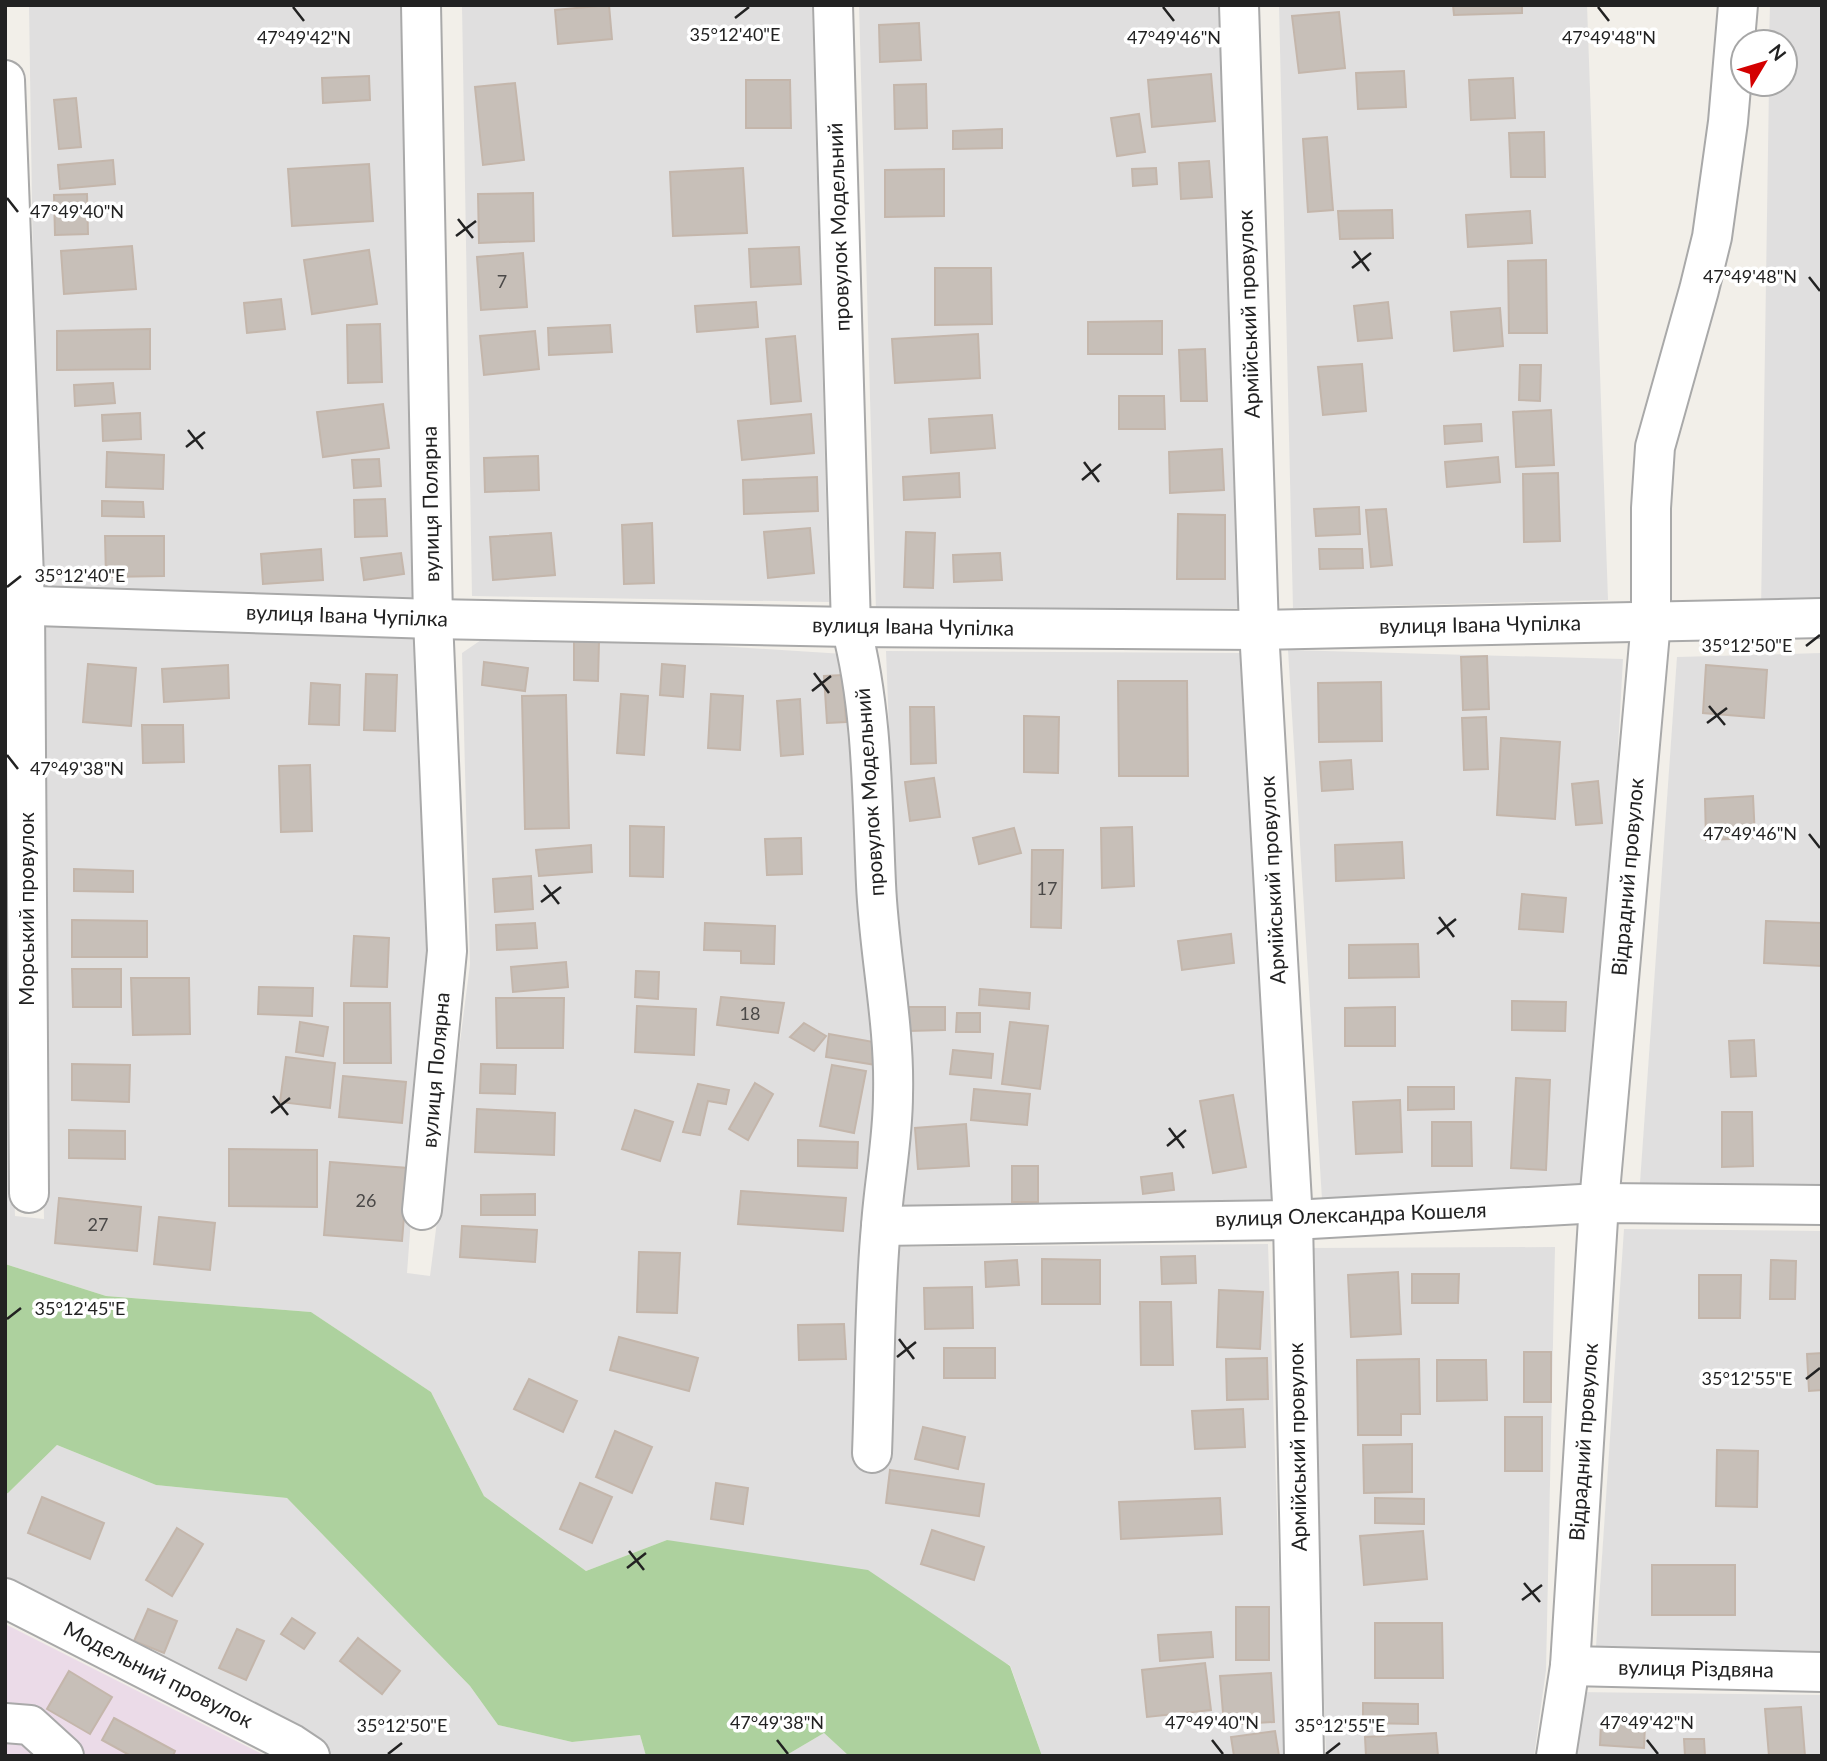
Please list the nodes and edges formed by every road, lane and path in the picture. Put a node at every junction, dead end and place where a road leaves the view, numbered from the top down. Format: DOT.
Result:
graph roads {
  1 [pos="421,5"];
  2 [pos="833,5"];
  3 [pos="1239,5"];
  4 [pos="1738,5"];
  5 [pos="5,80"];
  6 [pos="15,604"];
  7 [pos="1822,618"];
  8 [pos="433,620"];
  9 [pos="1651,621"];
  10 [pos="851,627"];
  11 [pos="1259,630"];
  12 [pos="29,1193"];
  13 [pos="1599,1203"];
  14 [pos="1822,1205"];
  15 [pos="422,1210"];
  16 [pos="1293,1220"];
  17 [pos="880,1226"];
  18 [pos="872,1453"];
  19 [pos="5,1598"];
  20 [pos="1570,1666"];
  21 [pos="1822,1672"];
  22 [pos="5,1723"];
  23 [pos="64,1756"];
  24 [pos="310,1756"];
  25 [pos="1304,1756"];
  26 [pos="1556,1756"];
  1 -- 8 [label="street, вулиця Полярна"];
  2 -- 10 [label="street, провулок Модельний"];
  3 -- 11 [label="street, Армійський провулок"];
  4 -- 9 [label="street, Відрадний провулок"];
  5 -- 6 [label="street, Морський провулок"];
  6 -- 8 [label="street, вулиця Івана Чупілка"];
  6 -- 12 [label="street, Морський провулок"];
  7 -- 9 [label="street, вулиця Івана Чупілка"];
  8 -- 10 [label="street, вулиця Івана Чупілка"];
  8 -- 15 [label="street, вулиця Полярна"];
  9 -- 11 [label="street, вулиця Івана Чупілка"];
  9 -- 13 [label="street, Відрадний провулок"];
  10 -- 11 [label="street, вулиця Івана Чупілка"];
  10 -- 17 [label="street, провулок Модельний"];
  11 -- 16 [label="street, Армійський провулок"];
  13 -- 14 [label="street, вулиця Олександра Кошеля"];
  13 -- 16 [label="street, вулиця Олександра Кошеля"];
  13 -- 20 [label="street, Відрадний провулок"];
  16 -- 17 [label="street, вулиця Олександра Кошеля"];
  16 -- 25 [label="street, Армійський провулок"];
  17 -- 18 [label="street, провулок Модельний"];
  19 -- 24 [label="street, Модельний провулок"];
  20 -- 21 [label="street, вулиця Різдвяна"];
  20 -- 26 [label="street, Відрадний провулок"];
  22 -- 23 [label="street"];
}
